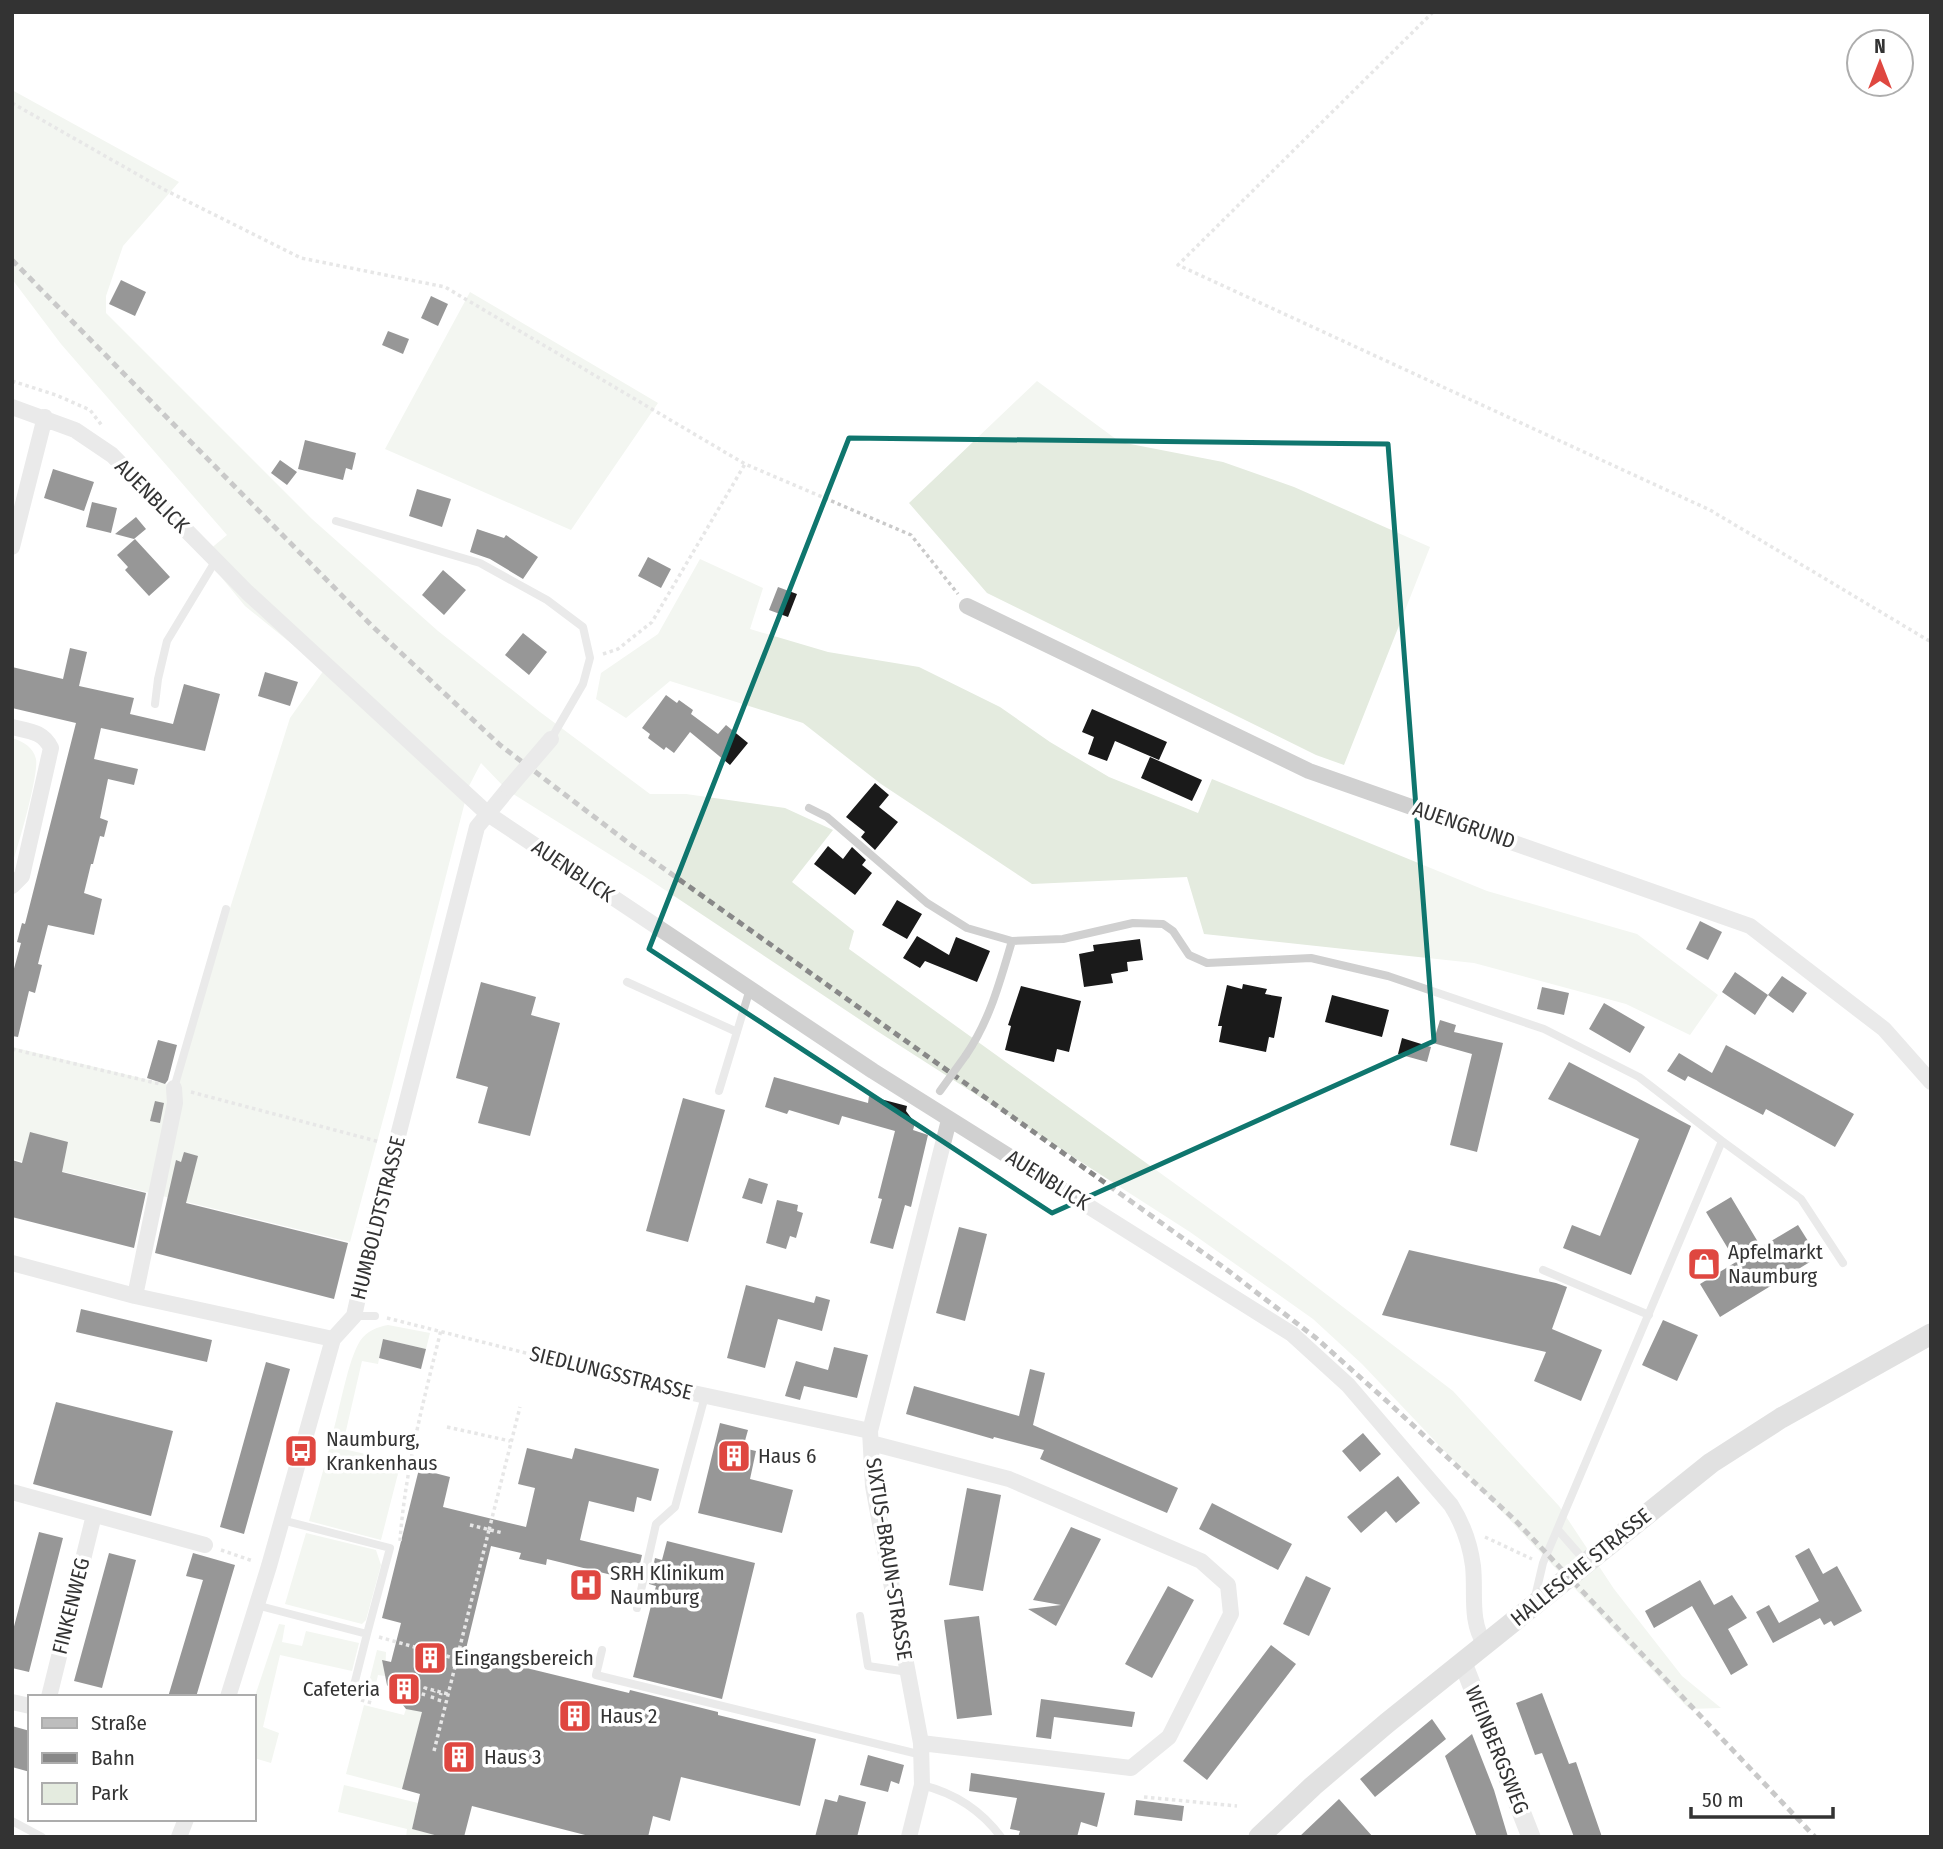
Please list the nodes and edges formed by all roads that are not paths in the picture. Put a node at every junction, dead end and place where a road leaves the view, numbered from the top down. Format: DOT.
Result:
graph roads {
  1 [pos="12,407"];
  2 [pos="45,417"];
  3 [pos="337,521"];
  4 [pos="12,547"];
  5 [pos="216,560"];
  6 [pos="967,606"];
  7 [pos="155,704"];
  8 [pos="12,727"];
  9 [pos="551,738"];
  10 [pos="809,808"];
  11 [pos="488,814"];
  12 [pos="12,886"];
  13 [pos="226,909"];
  14 [pos="1012,941"];
  15 [pos="628,982"];
  16 [pos="750,989"];
  17 [pos="737,1032"];
  18 [pos="1931,1082"];
  19 [pos="174,1088"];
  20 [pos="719,1091"];
  21 [pos="929,1106"];
  22 [pos="949,1120"];
  23 [pos="1722,1142"];
  24 [pos="12,1263"];
  25 [pos="1843,1263"];
  26 [pos="1543,1270"];
  27 [pos="135,1296"];
  28 [pos="1649,1315"];
  29 [pos="354,1316"];
  30 [pos="375,1316"];
  31 [pos="1931,1334"];
  32 [pos="333,1339"];
  33 [pos="632,1380"];
  34 [pos="705,1396"];
  35 [pos="870,1437"];
  36 [pos="12,1492"];
  37 [pos="94,1515"];
  38 [pos="282,1520"];
  39 [pos="1558,1530"];
  40 [pos="205,1545"];
  41 [pos="1586,1563"];
  42 [pos="256,1605"];
  43 [pos="1533,1607"];
  44 [pos="637,1608"];
  45 [pos="860,1616"];
  46 [pos="367,1634"];
  47 [pos="1485,1645"];
  48 [pos="602,1650"];
  49 [pos="1463,1663"];
  50 [pos="908,1672"];
  51 [pos="352,1693"];
  52 [pos="49,1695"];
  53 [pos="229,1695"];
  54 [pos="922,1749"];
  55 [pos="922,1785"];
  56 [pos="12,1821"];
  57 [pos="42,1837"];
  58 [pos="909,1837"];
  59 [pos="1001,1837"];
  60 [pos="1259,1837"];
  61 [pos="1531,1837"];
  1 -- 2 [label="street, AUENBLICK"];
  2 -- 4 [label="street"];
  2 -- 5 [label="street, AUENBLICK"];
  3 -- 9 [label="lane"];
  5 -- 7 [label="lane"];
  5 -- 11 [label="street, AUENBLICK"];
  6 -- 18 [label="street, AUENGRUND"];
  8 -- 12 [label="street"];
  9 -- 11 [label="street, bridge"];
  10 -- 14 [label="lane"];
  11 -- 16 [label="street, AUENBLICK"];
  11 -- 29 [label="street, HUMBOLDTSTRASSE"];
  13 -- 19 [label="lane"];
  14 -- 21 [label="lane, bridge"];
  14 -- 23 [label="lane"];
  15 -- 17 [label="lane"];
  16 -- 17 [label="lane"];
  16 -- 21 [label="street, AUENBLICK"];
  17 -- 20 [label="lane"];
  19 -- 27 [label="street"];
  21 -- 22 [label="street, AUENBLICK"];
  22 -- 35 [label="street, SIXTUS-BRAUN-STRASSE"];
  22 -- 47 [label="street, AUENBLICK"];
  23 -- 25 [label="lane"];
  23 -- 28 [label="lane"];
  24 -- 27 [label="street"];
  26 -- 28 [label="lane"];
  27 -- 32 [label="street"];
  28 -- 39 [label="lane"];
  29 -- 30 [label="lane"];
  29 -- 32 [label="street, HUMBOLDTSTRASSE"];
  31 -- 41 [label="main road, HALLESCHE STRASSE"];
  32 -- 38 [label="street, HUMBOLDTSTRASSE"];
  33 -- 34 [label="street, SIEDLUNGSSTRASSE"];
  34 -- 35 [label="street, SIEDLUNGSSTRASSE"];
  34 -- 44 [label="lane"];
  35 -- 50 [label="street, SIXTUS-BRAUN-STRASSE"];
  35 -- 54 [label="street, SIEDLUNGSSTRASSE"];
  36 -- 37 [label="street"];
  37 -- 40 [label="street"];
  37 -- 52 [label="street, FINKENWEG"];
  38 -- 42 [label="street, HUMBOLDTSTRASSE"];
  38 -- 46 [label="lane"];
  39 -- 41 [label="lane"];
  39 -- 43 [label="lane"];
  41 -- 43 [label="main road, HALLESCHE STRASSE"];
  42 -- 46 [label="lane"];
  42 -- 53 [label="street, HUMBOLDTSTRASSE"];
  43 -- 47 [label="main road, HALLESCHE STRASSE"];
  45 -- 50 [label="lane"];
  46 -- 51 [label="lane"];
  47 -- 49 [label="main road, HALLESCHE STRASSE"];
  48 -- 54 [label="lane"];
  49 -- 60 [label="main road, HALLESCHE STRASSE"];
  49 -- 61 [label="street, WEINBERGSWEG"];
  50 -- 54 [label="street, SIXTUS-BRAUN-STRASSE"];
  54 -- 55 [label="street, SIXTUS-BRAUN-STRASSE"];
  55 -- 58 [label="street, SIXTUS-BRAUN-STRASSE"];
  55 -- 59 [label="lane"];
  56 -- 57 [label="lane"];
}
